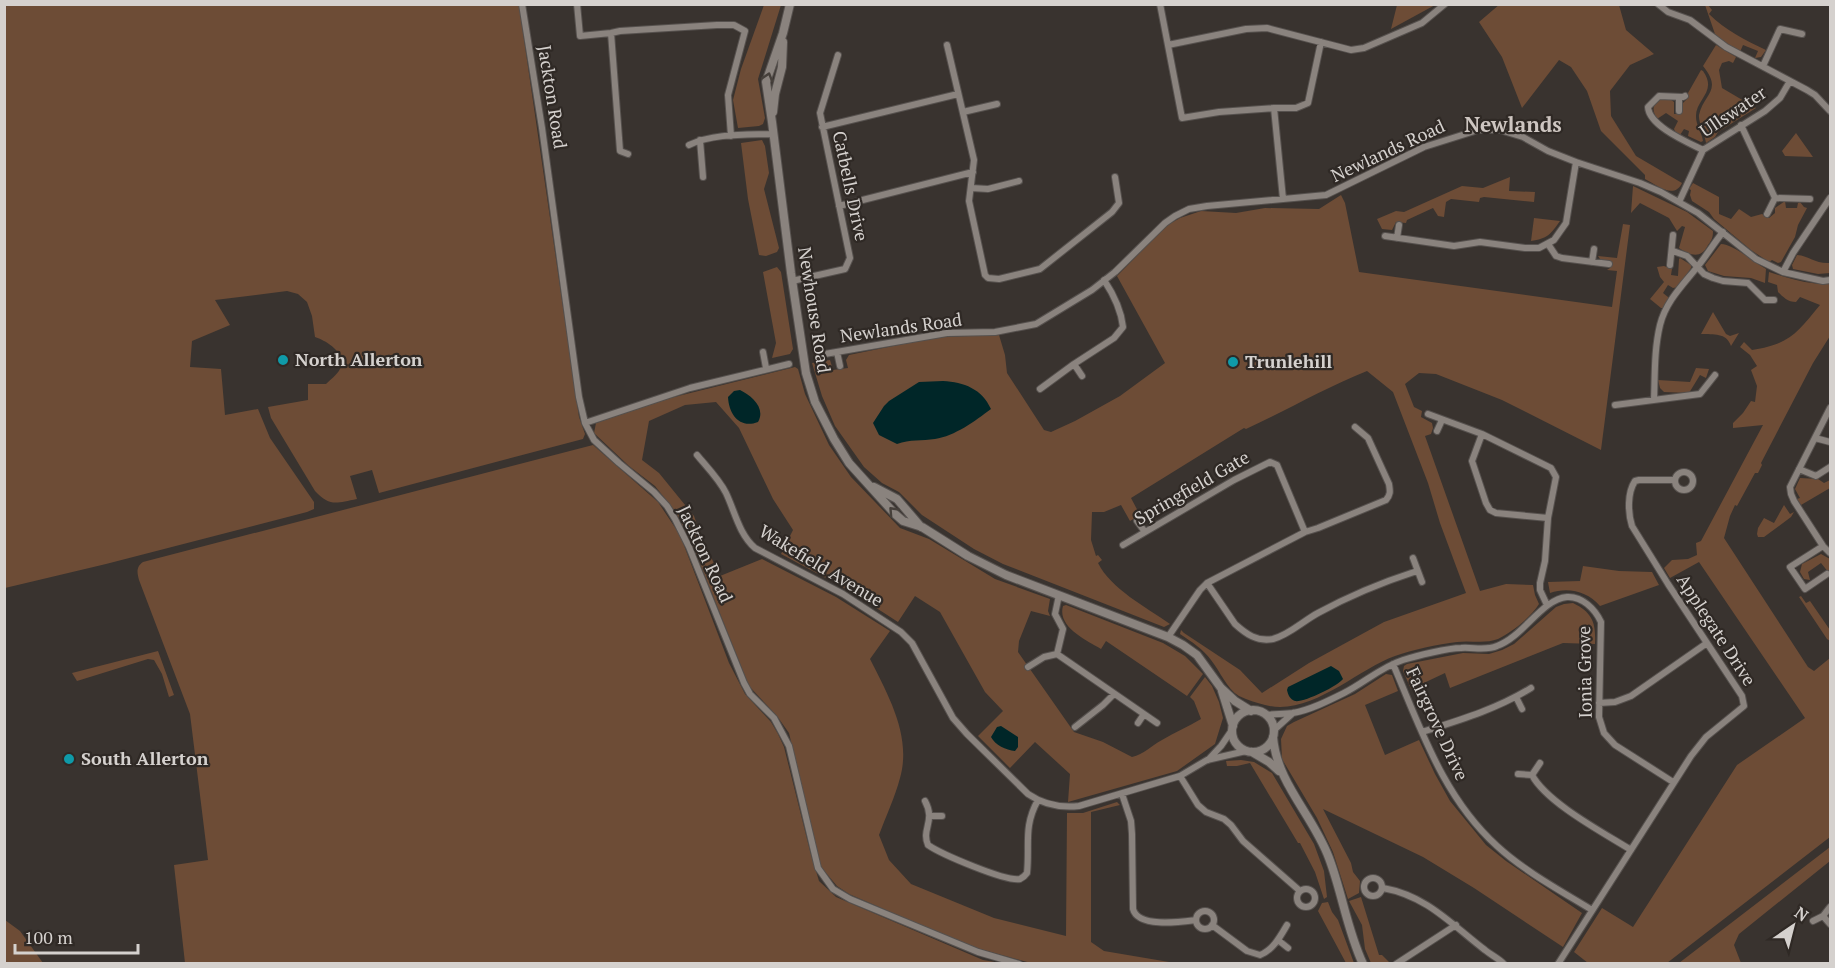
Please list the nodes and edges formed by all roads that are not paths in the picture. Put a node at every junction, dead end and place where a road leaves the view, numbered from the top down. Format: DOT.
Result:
graph roads {
  1 [pos="522,4"];
  2 [pos="577,4"];
  3 [pos="790,4"];
  4 [pos="1160,4"];
  5 [pos="1445,4"];
  6 [pos="1658,4"];
  7 [pos="611,33"];
  8 [pos="783,33"];
  9 [pos="1802,34"];
  10 [pos="1321,42"];
  11 [pos="947,45"];
  12 [pos="1168,45"];
  13 [pos="838,55"];
  14 [pos="1763,66"];
  15 [pos="1790,81"];
  16 [pos="958,94"];
  17 [pos="997,104"];
  18 [pos="1274,108"];
  19 [pos="1679,111"];
  20 [pos="1830,111"];
  21 [pos="963,112"];
  22 [pos="772,122"];
  23 [pos="1741,125"];
  24 [pos="822,127"];
  25 [pos="774,134"];
  26 [pos="730,136"];
  27 [pos="700,140"];
  28 [pos="689,145"];
  29 [pos="1703,150"];
  30 [pos="628,154"];
  31 [pos="1575,162"];
  32 [pos="974,172"];
  33 [pos="703,177"];
  34 [pos="1115,177"];
  35 [pos="1019,181"];
  36 [pos="971,188"];
  37 [pos="1775,198"];
  38 [pos="1830,198"];
  39 [pos="1283,199"];
  40 [pos="1810,199"];
  41 [pos="1679,202"];
  42 [pos="838,206"];
  43 [pos="1767,214"];
  44 [pos="1399,225"];
  45 [pos="1723,232"];
  46 [pos="1673,235"];
  47 [pos="1385,236"];
  48 [pos="1397,238"];
  49 [pos="1548,244"];
  50 [pos="1594,249"];
  51 [pos="1673,251"];
  52 [pos="1592,262"];
  53 [pos="1609,264"];
  54 [pos="1670,265"];
  55 [pos="1697,267"];
  56 [pos="1783,272"];
  57 [pos="1104,280"];
  58 [pos="1830,280"];
  59 [pos="792,281"];
  60 [pos="1774,300"];
  61 [pos="763,352"];
  62 [pos="837,352"];
  63 [pos="819,355"];
  64 [pos="789,364"];
  65 [pos="1074,364"];
  66 [pos="840,366"];
  67 [pos="766,368"];
  68 [pos="1715,375"];
  69 [pos="1082,376"];
  70 [pos="1041,388"];
  71 [pos="1654,400"];
  72 [pos="1615,405"];
  73 [pos="1830,408"];
  74 [pos="1428,414"];
  75 [pos="1442,420"];
  76 [pos="585,423"];
  77 [pos="1355,427"];
  78 [pos="1437,431"];
  79 [pos="1482,434"];
  80 [pos="1815,438"];
  81 [pos="1830,441"];
  82 [pos="697,454"];
  83 [pos="1830,467"];
  84 [pos="1799,469"];
  85 [pos="1674,480"];
  86 [pos="1548,518"];
  87 [pos="1137,521"];
  88 [pos="1145,532"];
  89 [pos="1305,532"];
  90 [pos="1123,545"];
  91 [pos="1823,546"];
  92 [pos="1830,553"];
  93 [pos="1413,558"];
  94 [pos="1417,571"];
  95 [pos="1827,574"];
  96 [pos="1422,582"];
  97 [pos="1207,584"];
  98 [pos="1059,595"];
  99 [pos="1547,606"];
  100 [pos="1168,637"];
  101 [pos="1707,643"];
  102 [pos="1057,654"];
  103 [pos="1393,664"];
  104 [pos="1028,667"];
  105 [pos="1221,688"];
  106 [pos="1531,688"];
  107 [pos="1114,694"];
  108 [pos="1516,697"];
  109 [pos="1599,703"];
  110 [pos="1522,709"];
  111 [pos="1251,711"];
  112 [pos="1293,713"];
  113 [pos="1144,714"];
  114 [pos="1266,715"];
  115 [pos="1137,723"];
  116 [pos="1157,723"];
  117 [pos="1076,727"];
  118 [pos="1232,728"];
  119 [pos="1422,732"];
  120 [pos="1273,734"];
  121 [pos="1249,752"];
  122 [pos="1207,760"];
  123 [pos="1540,764"];
  124 [pos="1281,774"];
  125 [pos="1518,774"];
  126 [pos="1532,775"];
  127 [pos="1180,776"];
  128 [pos="1673,782"];
  129 [pos="1122,794"];
  130 [pos="1038,800"];
  131 [pos="925,801"];
  132 [pos="930,816"];
  133 [pos="942,816"];
  134 [pos="1631,850"];
  135 [pos="1383,888"];
  136 [pos="1300,891"];
  137 [pos="1830,907"];
  138 [pos="1593,910"];
  139 [pos="1823,915"];
  140 [pos="1196,920"];
  141 [pos="1813,921"];
  142 [pos="1830,924"];
  143 [pos="1212,925"];
  144 [pos="1287,925"];
  145 [pos="1456,925"];
  146 [pos="1278,940"];
  147 [pos="1288,948"];
  148 [pos="1019,963"];
  149 [pos="1363,963"];
  150 [pos="1396,963"];
  151 [pos="1504,963"];
  152 [pos="1558,963"];
  1 -- 76 [label="street, Jackton Road"];
  2 -- 7 [label="street"];
  3 -- 8 [label="street, Newhouse Road"];
  4 -- 12 [label="street"];
  5 -- 10 [label="street"];
  6 -- 14 [label="street"];
  7 -- 26 [label="street"];
  7 -- 30 [label="street"];
  8 -- 22 [label="street, Newhouse Road"];
  22 -- 8 [label="street, Newhouse Road, one-way"];
  9 -- 14 [label="street"];
  10 -- 12 [label="street"];
  10 -- 18 [label="street"];
  11 -- 16 [label="street"];
  12 -- 18 [label="street"];
  13 -- 24 [label="street, Catbells Drive"];
  14 -- 15 [label="street"];
  15 -- 20 [label="street"];
  15 -- 23 [label="street, Ullswater"];
  16 -- 21 [label="street"];
  16 -- 24 [label="street"];
  17 -- 21 [label="street"];
  18 -- 39 [label="street"];
  19 -- 29 [label="street"];
  21 -- 32 [label="street"];
  22 -- 25 [label="street, Newhouse Road"];
  23 -- 29 [label="street, Ullswater"];
  23 -- 37 [label="street"];
  24 -- 42 [label="street, Catbells Drive"];
  25 -- 26 [label="street"];
  25 -- 59 [label="street, Newhouse Road"];
  26 -- 27 [label="street"];
  27 -- 28 [label="street"];
  27 -- 33 [label="street"];
  29 -- 41 [label="street, Ullswater"];
  31 -- 39 [label="street, Newlands Road"];
  31 -- 41 [label="street, Newlands Road"];
  31 -- 49 [label="street"];
  32 -- 36 [label="street"];
  32 -- 42 [label="street"];
  34 -- 36 [label="street"];
  35 -- 36 [label="street"];
  37 -- 40 [label="street"];
  37 -- 43 [label="street"];
  38 -- 56 [label="street"];
  39 -- 57 [label="street, Newlands Road"];
  41 -- 45 [label="street, Newlands Road"];
  42 -- 59 [label="street, Catbells Drive"];
  44 -- 48 [label="street"];
  45 -- 55 [label="street"];
  45 -- 56 [label="street, Newlands Road"];
  46 -- 51 [label="street"];
  47 -- 48 [label="street"];
  48 -- 49 [label="street"];
  49 -- 52 [label="street"];
  50 -- 52 [label="street"];
  51 -- 54 [label="street"];
  51 -- 55 [label="street"];
  52 -- 53 [label="street"];
  55 -- 60 [label="street"];
  55 -- 71 [label="street"];
  56 -- 58 [label="street, Newlands Road"];
  57 -- 62 [label="street, Newlands Road"];
  57 -- 65 [label="street"];
  59 -- 98 [label="street, Newhouse Road"];
  61 -- 67 [label="street"];
  62 -- 63 [label="street, Newlands Road"];
  62 -- 66 [label="street"];
  64 -- 67 [label="street"];
  65 -- 69 [label="street"];
  65 -- 70 [label="street"];
  67 -- 76 [label="street"];
  68 -- 71 [label="street"];
  71 -- 72 [label="street"];
  73 -- 80 [label="street"];
  74 -- 75 [label="street"];
  75 -- 78 [label="street"];
  75 -- 79 [label="street"];
  76 -- 148 [label="street, Jackton Road"];
  77 -- 89 [label="street"];
  79 -- 86 [label="street"];
  79 -- 86 [label="street"];
  80 -- 81 [label="street"];
  80 -- 84 [label="street"];
  82 -- 130 [label="street, Wakefield Avenue"];
  83 -- 84 [label="street"];
  84 -- 91 [label="street"];
  85 -- 101 [label="street, Applegate Drive"];
  86 -- 99 [label="street"];
  87 -- 88 [label="street"];
  88 -- 89 [label="street, Springfield Gate"];
  88 -- 90 [label="street, Springfield Gate"];
  89 -- 97 [label="street"];
  91 -- 92 [label="street"];
  91 -- 95 [label="street"];
  93 -- 94 [label="street"];
  94 -- 96 [label="street"];
  94 -- 97 [label="street"];
  97 -- 100 [label="street"];
  98 -- 100 [label="street, Newhouse Road"];
  98 -- 102 [label="street"];
  99 -- 103 [label="street"];
  99 -- 109 [label="street, Ionia Grove"];
  100 -- 105 [label="street, Newhouse Road"];
  101 -- 109 [label="street"];
  101 -- 128 [label="street, Applegate Drive"];
  102 -- 104 [label="street"];
  102 -- 107 [label="street"];
  103 -- 112 [label="street"];
  103 -- 119 [label="street, Fairgrove Drive"];
  105 -- 111 [label="street, Newhouse Road"];
  105 -- 118 [label="street, Newhouse Road"];
  106 -- 108 [label="street"];
  107 -- 113 [label="street"];
  107 -- 117 [label="street"];
  108 -- 110 [label="street"];
  108 -- 119 [label="street"];
  109 -- 128 [label="street, Ionia Grove"];
  111 -- 114 [label="street"];
  111 -- 118 [label="street"];
  112 -- 114 [label="street"];
  112 -- 120 [label="street"];
  113 -- 115 [label="street"];
  113 -- 116 [label="street"];
  114 -- 120 [label="street"];
  118 -- 121 [label="street"];
  118 -- 122 [label="street, Wakefield Avenue"];
  119 -- 138 [label="street, Fairgrove Drive"];
  120 -- 121 [label="street"];
  120 -- 124 [label="street"];
  121 -- 122 [label="street, Wakefield Avenue"];
  121 -- 124 [label="street"];
  122 -- 127 [label="street, Wakefield Avenue"];
  123 -- 126 [label="street"];
  124 -- 149 [label="street"];
  125 -- 126 [label="street"];
  126 -- 134 [label="street"];
  127 -- 129 [label="street, Wakefield Avenue"];
  127 -- 136 [label="street"];
  128 -- 134 [label="street, Applegate Drive"];
  129 -- 130 [label="street, Wakefield Avenue"];
  129 -- 140 [label="street"];
  130 -- 132 [label="street"];
  131 -- 132 [label="street"];
  132 -- 133 [label="street"];
  134 -- 138 [label="street, Applegate Drive"];
  135 -- 145 [label="street"];
  137 -- 139 [label="street"];
  138 -- 152 [label="street, Applegate Drive"];
  139 -- 141 [label="street"];
  139 -- 142 [label="street"];
  140 -- 143 [label="street"];
  140 -- 143 [label="street"];
  143 -- 146 [label="street"];
  144 -- 146 [label="street"];
  145 -- 150 [label="street"];
  145 -- 151 [label="street"];
  146 -- 147 [label="street"];
}
